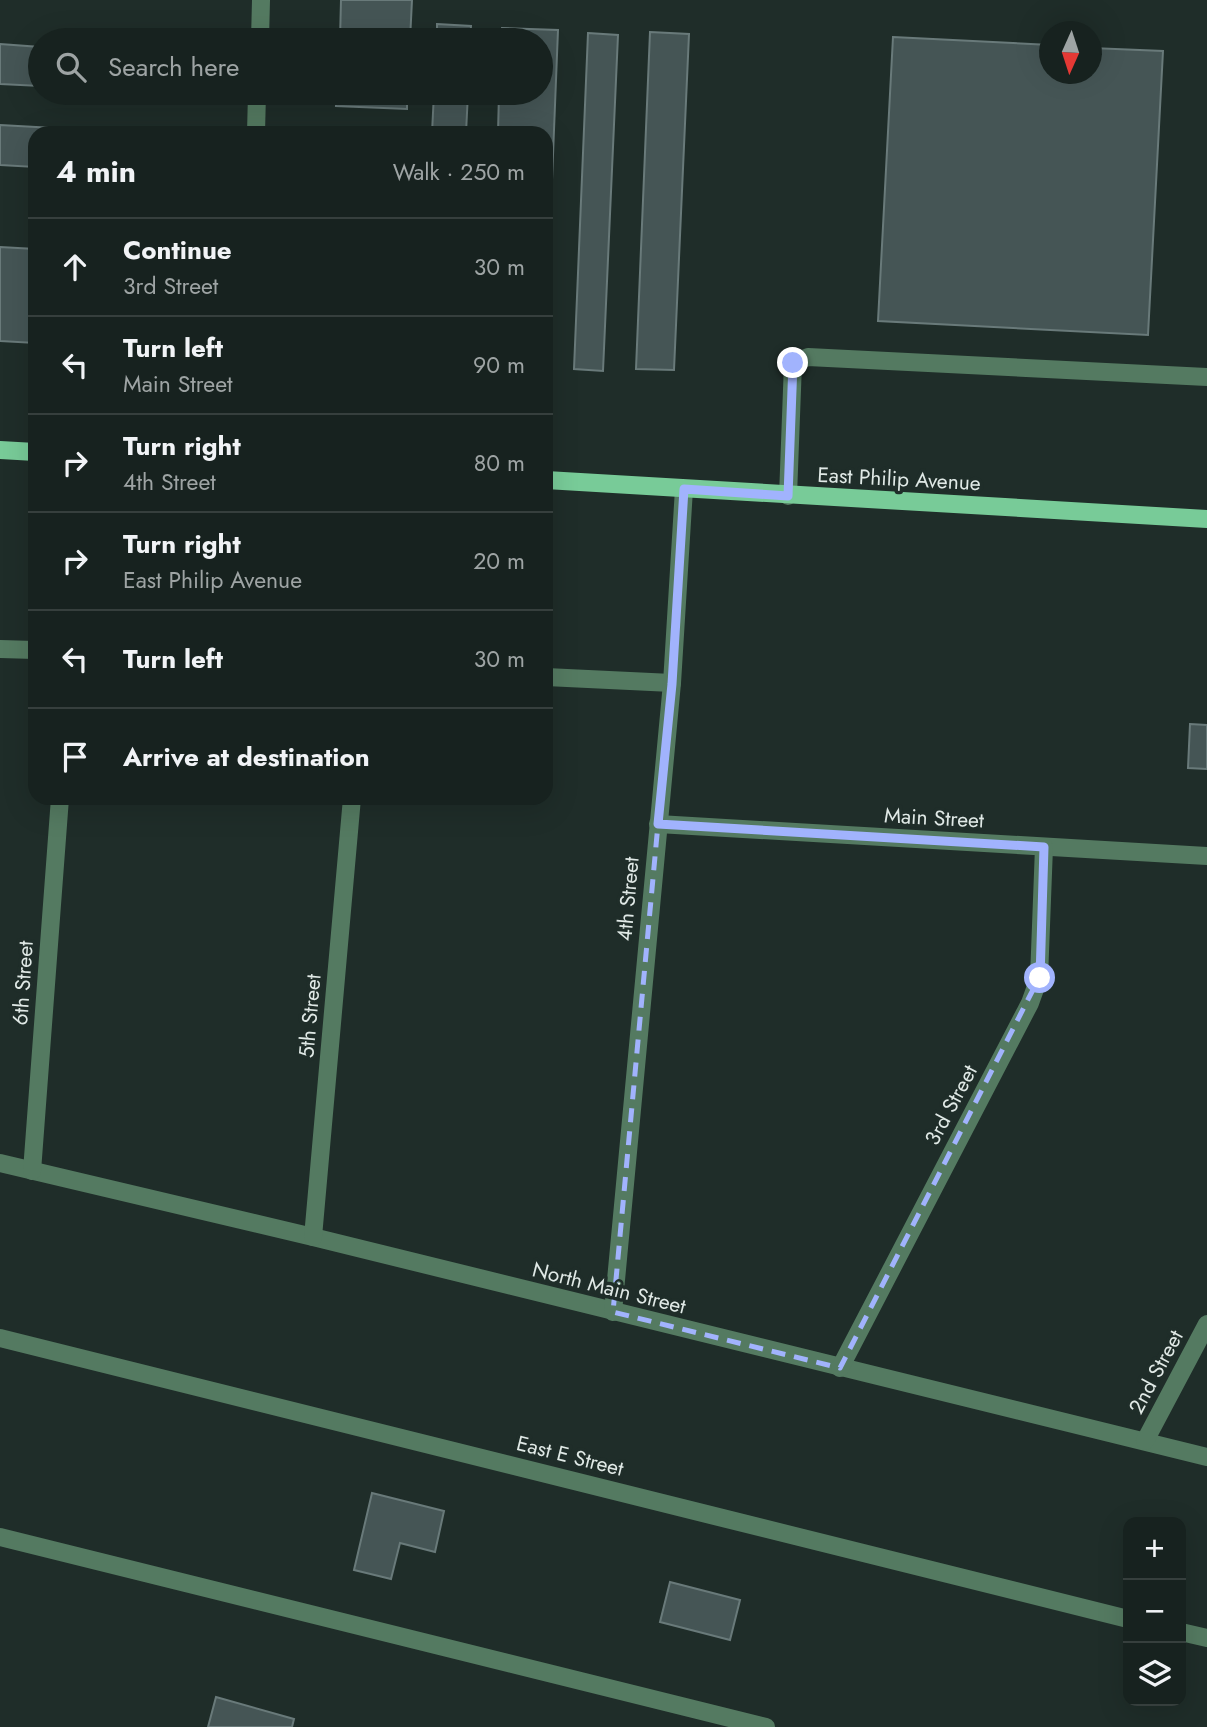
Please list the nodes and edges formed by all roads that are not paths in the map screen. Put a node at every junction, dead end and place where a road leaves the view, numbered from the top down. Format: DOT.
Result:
graph roads {
  1 [pos="261,0"];
  2 [pos="260,28"];
  3 [pos="257,105"];
  4 [pos="256,126"];
  5 [pos="1207,377"];
  6 [pos="0,450"];
  7 [pos="28,452"];
  8 [pos="553,480"];
  9 [pos="684,489"];
  10 [pos="788,496"];
  11 [pos="1207,519"];
  12 [pos="0,649"];
  13 [pos="28,650"];
  14 [pos="553,677"];
  15 [pos="672,684"];
  16 [pos="59,805"];
  17 [pos="351,805"];
  18 [pos="658,824"];
  19 [pos="1044,847"];
  20 [pos="1207,856"];
  21 [pos="0,1163"];
  22 [pos="32,1171"];
  23 [pos="313,1237"];
  24 [pos="612,1312"];
  25 [pos="1207,1324"];
  26 [pos="0,1338"];
  27 [pos="839,1368"];
  28 [pos="1145,1441"];
  29 [pos="1207,1457"];
  30 [pos="0,1537"];
  31 [pos="1123,1618"];
  32 [pos="1186,1633"];
  33 [pos="1207,1638"];
  34 [pos="766,1727"];
  1 -- 2 [label="street"];
  3 -- 4 [label="street"];
  5 -- 10 [label="street"];
  6 -- 7 [label="main road"];
  8 -- 9 [label="main road, East Philip Avenue"];
  9 -- 10 [label="main road, East Philip Avenue"];
  9 -- 15 [label="street, 4th Street"];
  10 -- 11 [label="main road, East Philip Avenue"];
  12 -- 13 [label="street"];
  14 -- 15 [label="street"];
  15 -- 18 [label="street, 4th Street"];
  16 -- 22 [label="street, 6th Street"];
  17 -- 23 [label="street, 5th Street"];
  18 -- 19 [label="street, Main Street"];
  18 -- 24 [label="street, 4th Street"];
  19 -- 20 [label="street, Main Street"];
  19 -- 27 [label="street, 3rd Street"];
  21 -- 22 [label="street, North Main Street"];
  22 -- 23 [label="street, North Main Street"];
  23 -- 24 [label="street, North Main Street"];
  24 -- 27 [label="street, North Main Street"];
  25 -- 28 [label="street, 2nd Street"];
  26 -- 31 [label="street, East E Street"];
  27 -- 28 [label="street, North Main Street"];
  28 -- 29 [label="street, North Main Street"];
  30 -- 34 [label="street"];
  32 -- 33 [label="street"];
}
